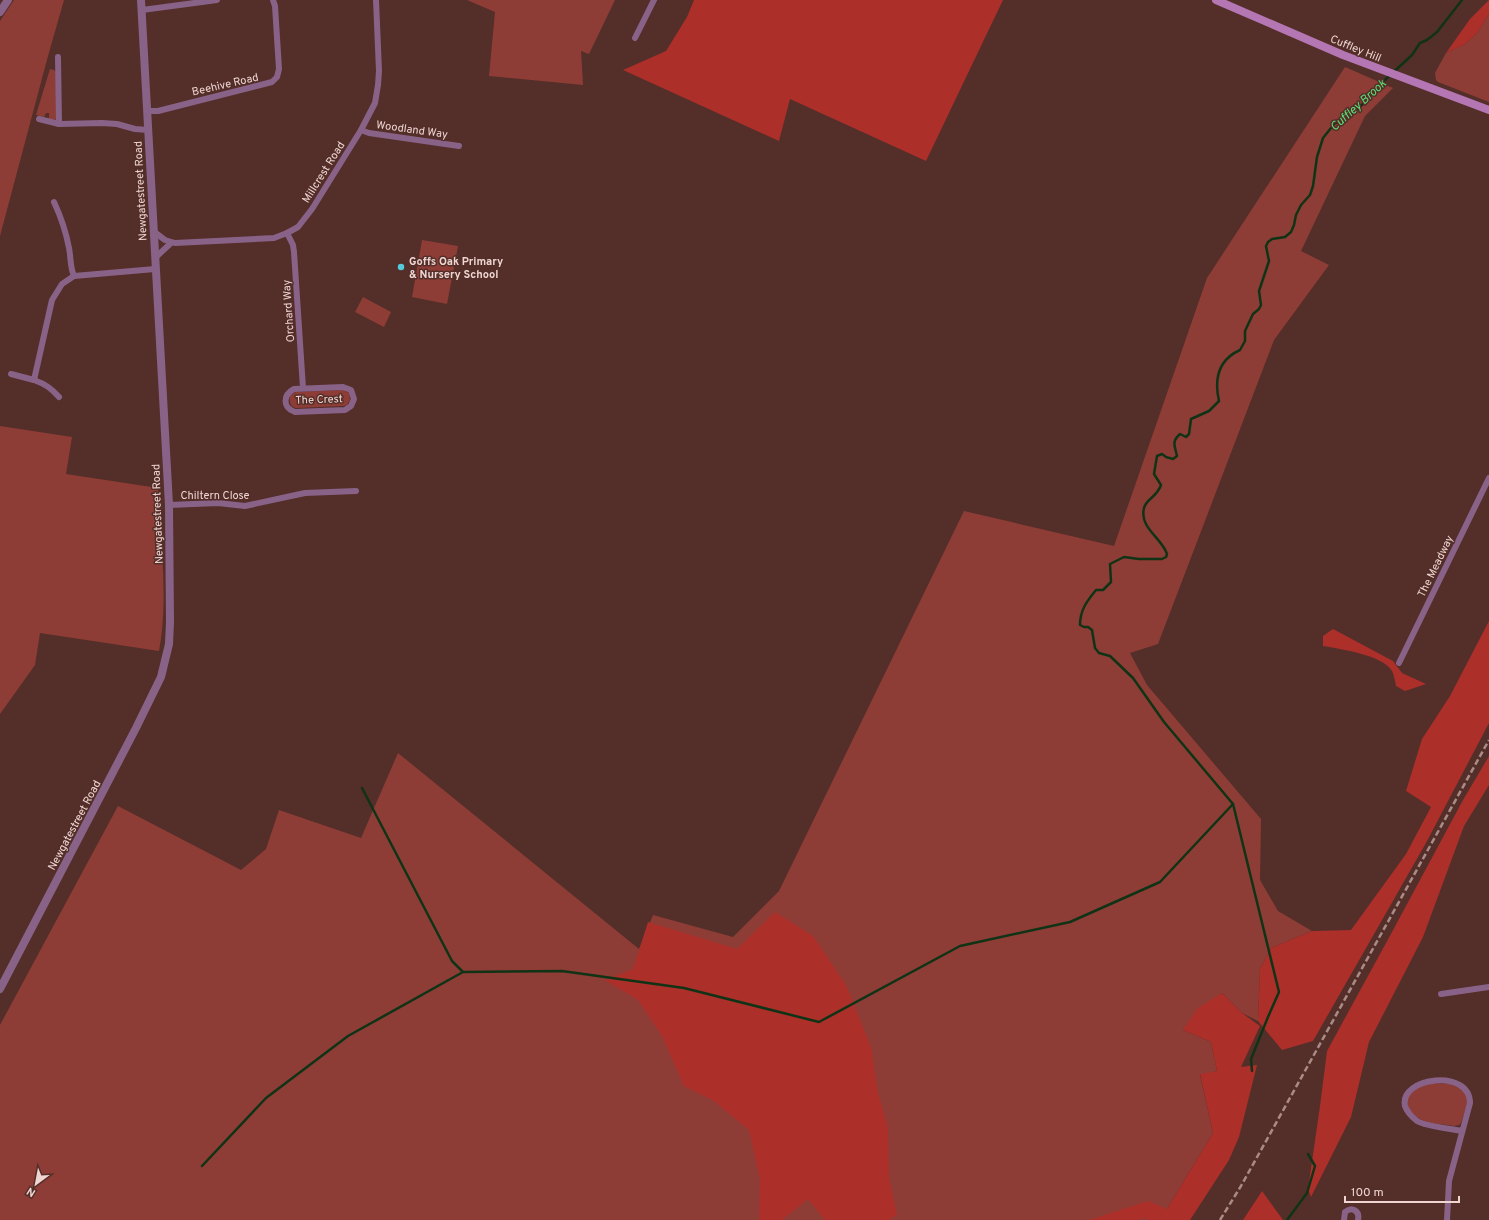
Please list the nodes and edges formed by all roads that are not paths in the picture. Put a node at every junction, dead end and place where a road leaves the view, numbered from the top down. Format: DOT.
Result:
graph roads {
  1 [pos="8,0"];
  2 [pos="141,0"];
  3 [pos="217,0"];
  4 [pos="273,0"];
  5 [pos="376,0"];
  6 [pos="654,0"];
  7 [pos="1216,0"];
  8 [pos="142,10"];
  9 [pos="0,12"];
  10 [pos="635,38"];
  11 [pos="58,57"];
  12 [pos="1489,110"];
  13 [pos="147,111"];
  14 [pos="39,119"];
  15 [pos="59,124"];
  16 [pos="148,130"];
  17 [pos="361,130"];
  18 [pos="459,146"];
  19 [pos="54,202"];
  20 [pos="153,231"];
  21 [pos="287,233"];
  22 [pos="171,243"];
  23 [pos="154,258"];
  24 [pos="155,269"];
  25 [pos="74,276"];
  26 [pos="11,374"];
  27 [pos="34,380"];
  28 [pos="303,388"];
  29 [pos="59,397"];
  30 [pos="1489,478"];
  31 [pos="356,491"];
  32 [pos="169,506"];
  33 [pos="1399,663"];
  34 [pos="1489,987"];
  35 [pos="0,988"];
  36 [pos="1441,994"];
  37 [pos="1462,1131"];
  38 [pos="1344,1220"];
  39 [pos="1358,1220"];
  40 [pos="1447,1220"];
  1 -- 9 [label="street"];
  2 -- 8 [label="street, Newgatestreet Road"];
  3 -- 8 [label="street"];
  4 -- 13 [label="street, Beehive Road"];
  5 -- 17 [label="street, Millcrest Road"];
  6 -- 10 [label="street"];
  7 -- 12 [label="main road, Cuffley Hill"];
  8 -- 13 [label="street, Newgatestreet Road"];
  11 -- 15 [label="street"];
  13 -- 16 [label="street, Newgatestreet Road"];
  14 -- 15 [label="street"];
  15 -- 16 [label="street"];
  16 -- 20 [label="street, Newgatestreet Road"];
  17 -- 18 [label="street, Woodland Way"];
  17 -- 21 [label="street, Millcrest Road"];
  19 -- 25 [label="street"];
  20 -- 22 [label="street"];
  20 -- 23 [label="street, Newgatestreet Road"];
  21 -- 22 [label="street, Millcrest Road"];
  21 -- 28 [label="street, Orchard Way"];
  22 -- 23 [label="street"];
  23 -- 24 [label="street, Newgatestreet Road"];
  24 -- 25 [label="street"];
  24 -- 32 [label="street, Newgatestreet Road"];
  25 -- 27 [label="street"];
  26 -- 27 [label="street"];
  27 -- 29 [label="street"];
  28 -- 28 [label="street, The Crest"];
  30 -- 33 [label="street, The Meadway"];
  31 -- 32 [label="street, Chiltern Close"];
  32 -- 35 [label="street, Newgatestreet Road"];
  34 -- 36 [label="street"];
  37 -- 37 [label="street"];
  37 -- 40 [label="street"];
  38 -- 39 [label="street"];
}
